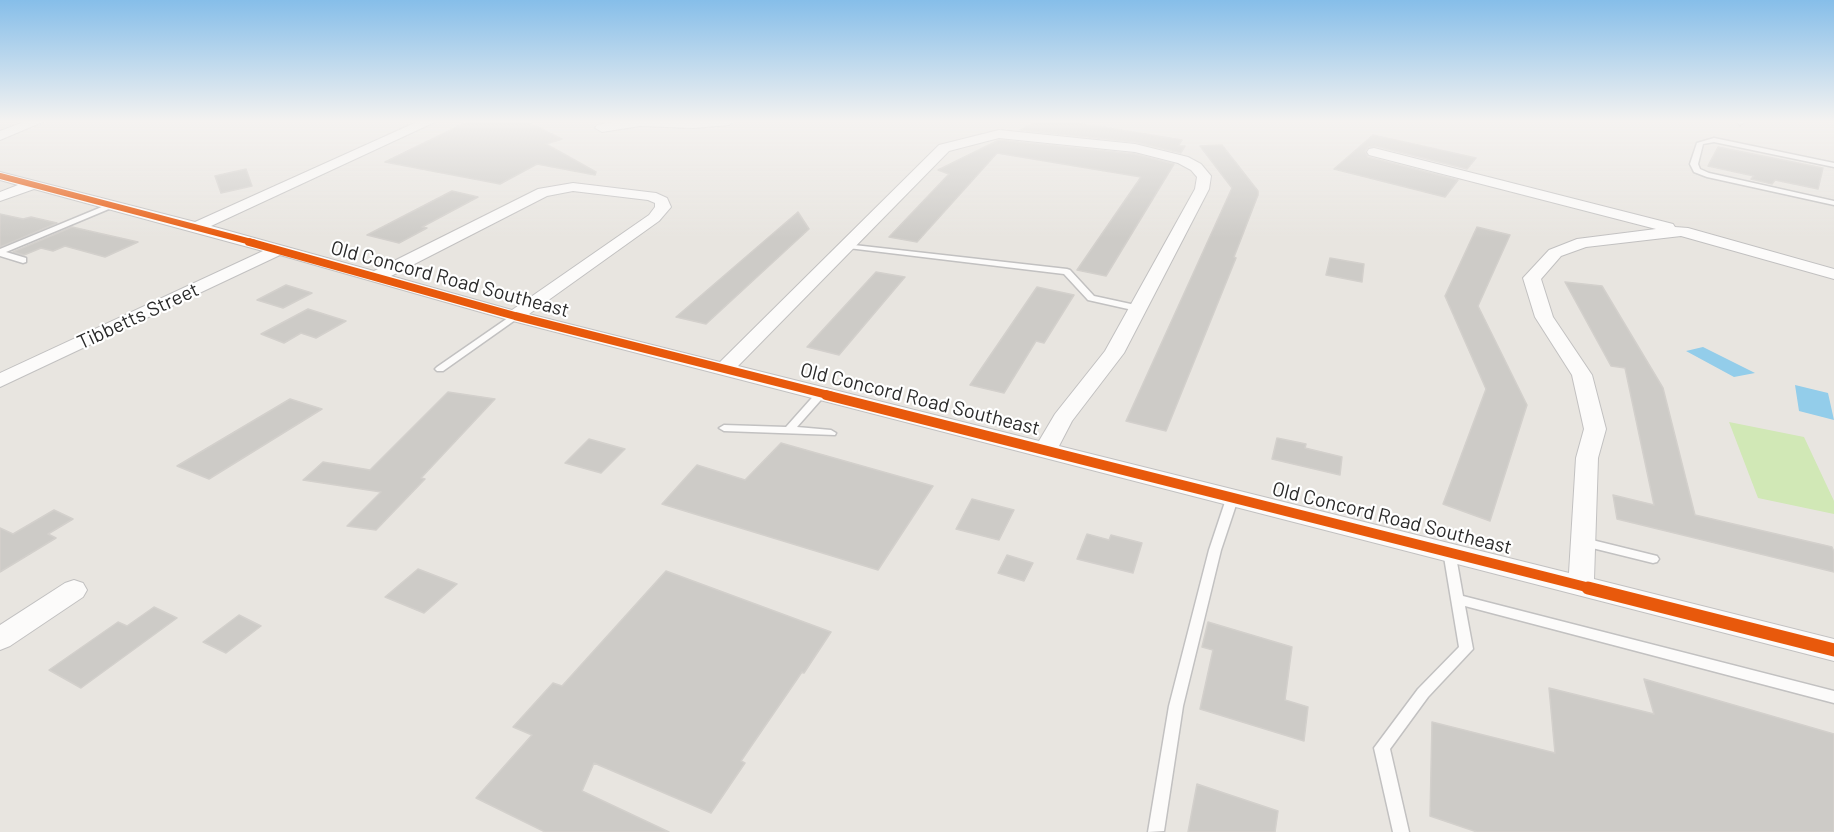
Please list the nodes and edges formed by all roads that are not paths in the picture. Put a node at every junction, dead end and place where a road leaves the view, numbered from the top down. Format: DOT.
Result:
graph roads {
  1 [pos="335,160"];
  2 [pos="930,160"];
  3 [pos="1182,160"];
  4 [pos="1405,160"];
  5 [pos="1695,160"];
  6 [pos="1809,160"];
  7 [pos="1834,165"];
  8 [pos="0,176"];
  9 [pos="33,185"];
  10 [pos="0,197"];
  11 [pos="1834,203"];
  12 [pos="112,206"];
  13 [pos="196,227"];
  14 [pos="1682,231"];
  15 [pos="848,246"];
  16 [pos="276,250"];
  17 [pos="0,253"];
  18 [pos="23,260"];
  19 [pos="1834,274"];
  20 [pos="374,278"];
  21 [pos="1137,309"];
  22 [pos="515,316"];
  23 [pos="725,368"];
  24 [pos="440,369"];
  25 [pos="0,381"];
  26 [pos="822,393"];
  27 [pos="724,428"];
  28 [pos="789,430"];
  29 [pos="831,433"];
  30 [pos="1046,449"];
  31 [pos="1233,496"];
  32 [pos="1583,542"];
  33 [pos="1449,551"];
  34 [pos="1653,559"];
  35 [pos="1581,585"];
  36 [pos="74,590"];
  37 [pos="1457,599"];
  38 [pos="0,639"];
  39 [pos="1834,650"];
  40 [pos="1834,697"];
  41 [pos="1156,831"];
  42 [pos="1401,832"];
  1 -- 13 [label="street"];
  2 -- 15 [label="street"];
  3 -- 21 [label="street"];
  4 -- 14 [label="street"];
  5 -- 11 [label="lane"];
  6 -- 7 [label="lane"];
  8 -- 9 [label="street, Old Concord Road Southeast"];
  9 -- 10 [label="street"];
  9 -- 12 [label="street, Old Concord Road Southeast"];
  12 -- 13 [label="street, Old Concord Road Southeast"];
  12 -- 17 [label="lane"];
  13 -- 16 [label="street, Old Concord Road Southeast"];
  14 -- 19 [label="street"];
  14 -- 32 [label="street"];
  15 -- 21 [label="lane"];
  15 -- 23 [label="street"];
  16 -- 20 [label="street, Old Concord Road Southeast"];
  16 -- 25 [label="street, Tibbetts Street"];
  17 -- 18 [label="lane"];
  20 -- 22 [label="street, Old Concord Road Southeast"];
  20 -- 22 [label="street"];
  21 -- 30 [label="street"];
  22 -- 23 [label="street, Old Concord Road Southeast"];
  22 -- 24 [label="lane"];
  23 -- 26 [label="street, Old Concord Road Southeast"];
  26 -- 28 [label="lane"];
  26 -- 30 [label="street, Old Concord Road Southeast"];
  27 -- 28 [label="lane"];
  28 -- 29 [label="lane"];
  30 -- 31 [label="street, Old Concord Road Southeast"];
  31 -- 33 [label="street, Old Concord Road Southeast"];
  31 -- 41 [label="lane"];
  32 -- 34 [label="lane"];
  32 -- 35 [label="street"];
  33 -- 35 [label="street, Old Concord Road Southeast"];
  33 -- 37 [label="lane"];
  35 -- 39 [label="street, Old Concord Road Southeast"];
  36 -- 38 [label="street"];
  37 -- 40 [label="lane"];
  37 -- 42 [label="lane"];
}
